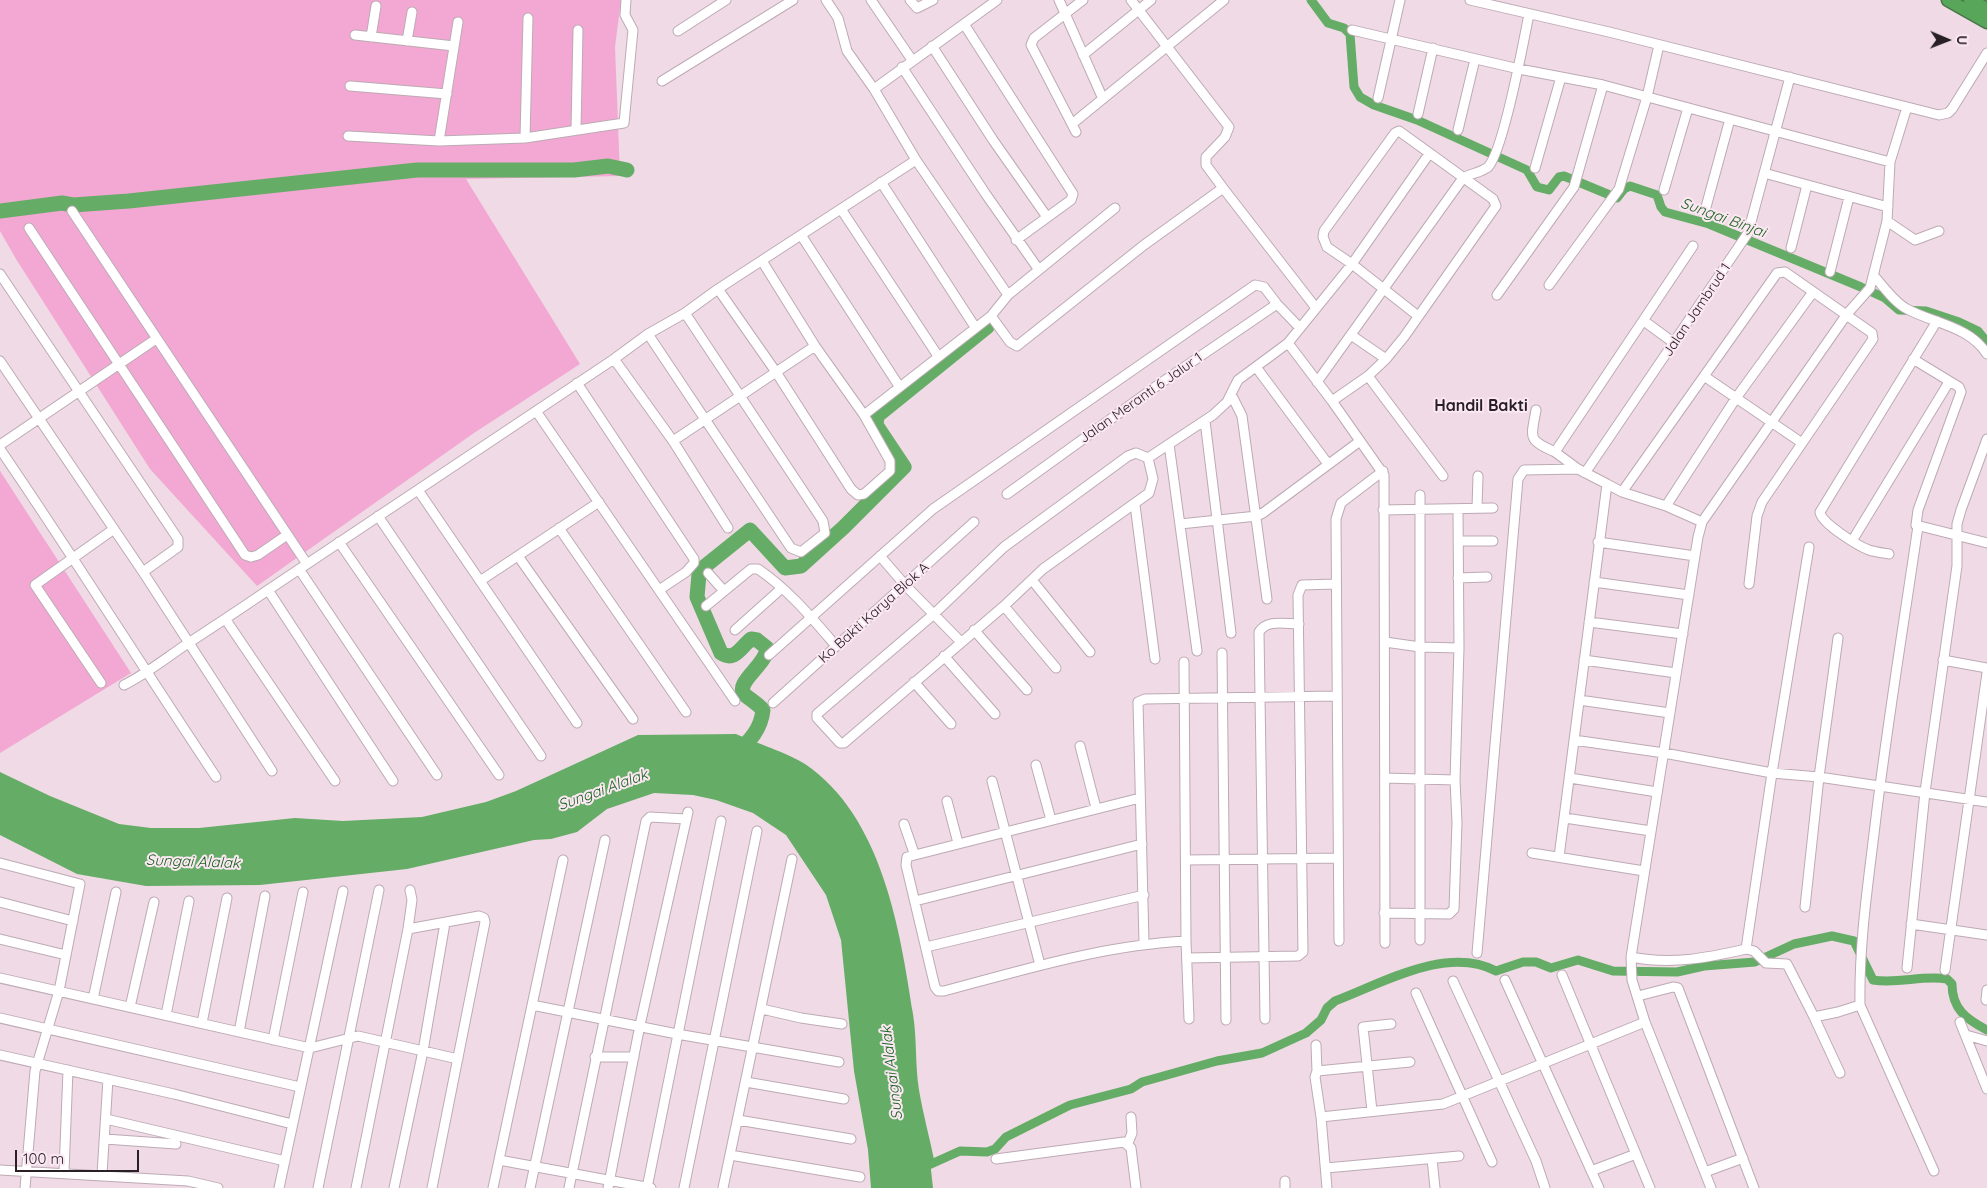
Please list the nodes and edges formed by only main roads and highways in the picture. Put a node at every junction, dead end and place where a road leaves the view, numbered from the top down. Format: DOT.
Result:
graph roads {
  1 [pos="1948,0"];
  2 [pos="1970,0"];
  3 [pos="1987,10"];
  4 [pos="1987,22"];
  1 -- 4 [label="highway"];
  2 -- 3 [label="highway"];
}
